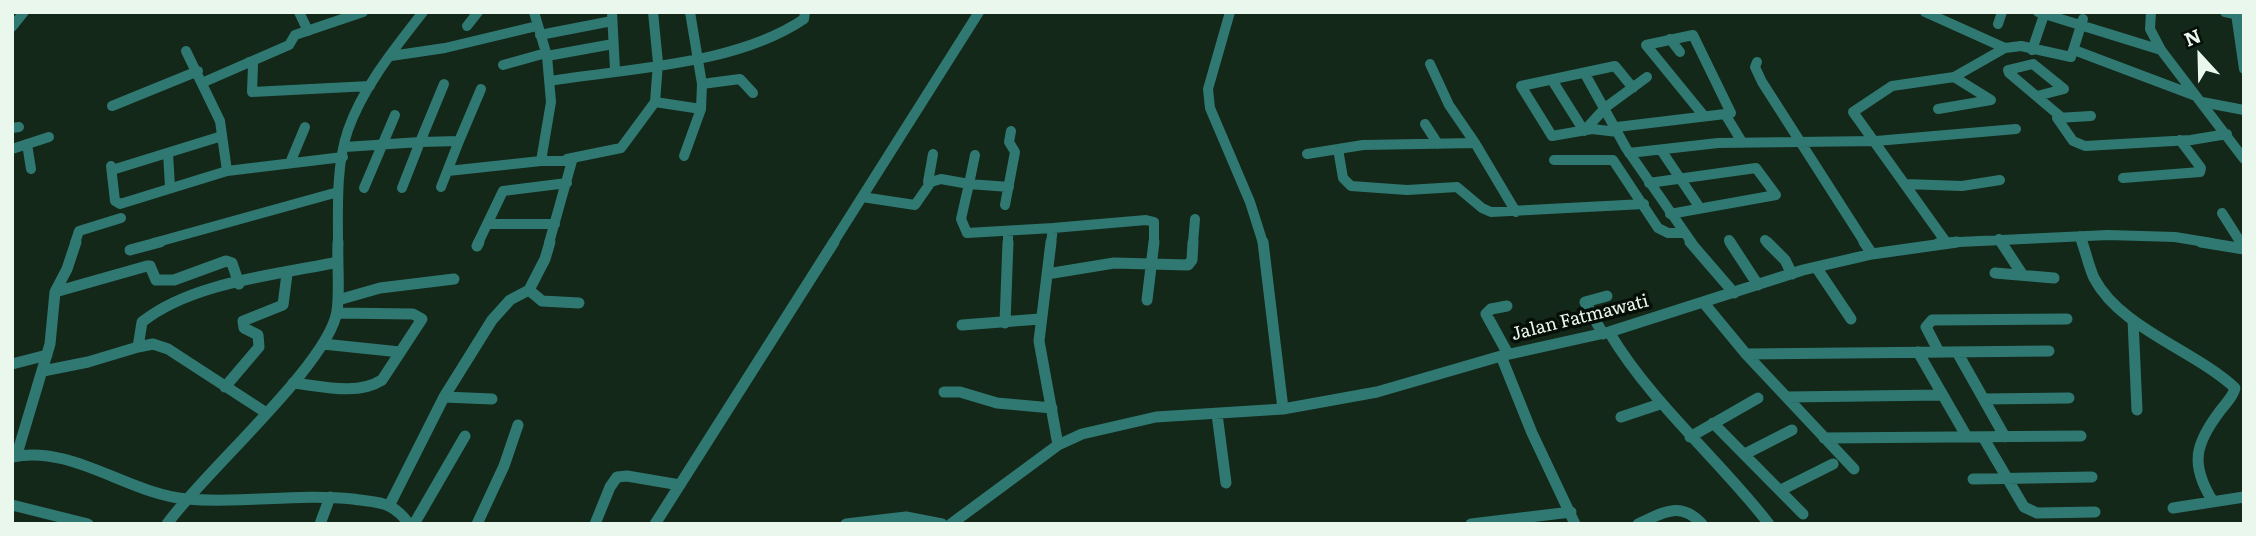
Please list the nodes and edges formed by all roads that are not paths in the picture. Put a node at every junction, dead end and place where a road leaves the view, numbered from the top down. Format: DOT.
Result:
graph roads {
  1 [pos="24,12"];
  2 [pos="299,12"];
  3 [pos="363,12"];
  4 [pos="423,12"];
  5 [pos="478,12"];
  6 [pos="653,12"];
  7 [pos="690,12"];
  8 [pos="805,12"];
  9 [pos="979,12"];
  10 [pos="1230,12"];
  11 [pos="1925,12"];
  12 [pos="2002,12"];
  13 [pos="2151,12"];
  14 [pos="538,13"];
  15 [pos="1955,13"];
  16 [pos="2042,13"];
  17 [pos="2235,14"];
  18 [pos="612,17"];
  19 [pos="1939,18"];
  20 [pos="2082,22"];
  21 [pos="1998,24"];
  22 [pos="467,26"];
  23 [pos="12,27"];
  24 [pos="539,30"];
  25 [pos="308,31"];
  26 [pos="1670,39"];
  27 [pos="613,44"];
  28 [pos="2004,48"];
  29 [pos="2032,50"];
  30 [pos="2074,50"];
  31 [pos="2161,50"];
  32 [pos="186,51"];
  33 [pos="1680,52"];
  34 [pos="547,54"];
  35 [pos="391,56"];
  36 [pos="697,57"];
  37 [pos="249,62"];
  38 [pos="1757,62"];
  39 [pos="658,63"];
  40 [pos="1430,64"];
  41 [pos="503,65"];
  42 [pos="2244,69"];
  43 [pos="615,70"];
  44 [pos="198,71"];
  45 [pos="1586,74"];
  46 [pos="1647,77"];
  47 [pos="1954,77"];
  48 [pos="1552,80"];
  49 [pos="550,81"];
  50 [pos="204,82"];
  51 [pos="444,84"];
  52 [pos="702,84"];
  53 [pos="370,86"];
  54 [pos="1633,88"];
  55 [pos="481,89"];
  56 [pos="752,93"];
  57 [pos="2037,96"];
  58 [pos="2199,99"];
  59 [pos="655,103"];
  60 [pos="112,106"];
  61 [pos="1606,107"];
  62 [pos="701,109"];
  63 [pos="1938,109"];
  64 [pos="2244,110"];
  65 [pos="1725,114"];
  66 [pos="395,115"];
  67 [pos="1704,116"];
  68 [pos="2061,117"];
  69 [pos="2091,117"];
  70 [pos="1425,124"];
  71 [pos="305,127"];
  72 [pos="2016,128"];
  73 [pos="1617,129"];
  74 [pos="1011,131"];
  75 [pos="1584,131"];
  76 [pos="2227,134"];
  77 [pos="49,136"];
  78 [pos="222,136"];
  79 [pos="459,141"];
  80 [pos="1877,141"];
  81 [pos="2180,141"];
  82 [pos="419,142"];
  83 [pos="1742,142"];
  84 [pos="27,144"];
  85 [pos="382,144"];
  86 [pos="1438,144"];
  87 [pos="1475,144"];
  88 [pos="1803,144"];
  89 [pos="12,149"];
  90 [pos="1338,149"];
  91 [pos="1661,150"];
  92 [pos="344,152"];
  93 [pos="168,153"];
  94 [pos="1629,153"];
  95 [pos="933,154"];
  96 [pos="1307,154"];
  97 [pos="975,155"];
  98 [pos="684,156"];
  99 [pos="567,159"];
  100 [pos="2244,159"];
  101 [pos="541,160"];
  102 [pos="1554,160"];
  103 [pos="290,163"];
  104 [pos="31,169"];
  105 [pos="227,171"];
  106 [pos="448,171"];
  107 [pos="2123,178"];
  108 [pos="1681,179"];
  109 [pos="2000,180"];
  110 [pos="928,182"];
  111 [pos="567,183"];
  112 [pos="1649,183"];
  113 [pos="969,184"];
  114 [pos="1905,184"];
  115 [pos="170,187"];
  116 [pos="441,187"];
  117 [pos="1009,187"];
  118 [pos="364,188"];
  119 [pos="402,188"];
  120 [pos="338,192"];
  121 [pos="862,197"];
  122 [pos="1644,204"];
  123 [pos="1005,205"];
  124 [pos="1700,208"];
  125 [pos="1516,212"];
  126 [pos="1670,214"];
  127 [pos="2222,214"];
  128 [pos="121,218"];
  129 [pos="1195,219"];
  130 [pos="487,224"];
  131 [pos="555,224"];
  132 [pos="1053,228"];
  133 [pos="1008,232"];
  134 [pos="1683,233"];
  135 [pos="2080,236"];
  136 [pos="1999,239"];
  137 [pos="1729,240"];
  138 [pos="1765,240"];
  139 [pos="1946,242"];
  140 [pos="477,246"];
  141 [pos="2244,248"];
  142 [pos="130,250"];
  143 [pos="1872,254"];
  144 [pos="338,262"];
  145 [pos="1150,263"];
  146 [pos="1816,267"];
  147 [pos="1995,273"];
  148 [pos="287,274"];
  149 [pos="1047,274"];
  150 [pos="1793,274"];
  151 [pos="2022,274"];
  152 [pos="2054,278"];
  153 [pos="454,279"];
  154 [pos="239,284"];
  155 [pos="1758,285"];
  156 [pos="529,290"];
  157 [pos="55,292"];
  158 [pos="1734,293"];
  159 [pos="1607,296"];
  160 [pos="338,300"];
  161 [pos="1147,300"];
  162 [pos="579,303"];
  163 [pos="1703,303"];
  164 [pos="1507,306"];
  165 [pos="337,313"];
  166 [pos="1040,319"];
  167 [pos="1851,319"];
  168 [pos="2067,319"];
  169 [pos="2133,320"];
  170 [pos="1005,323"];
  171 [pos="962,326"];
  172 [pos="1606,333"];
  173 [pos="323,344"];
  174 [pos="138,347"];
  175 [pos="2049,351"];
  176 [pos="400,352"];
  177 [pos="1917,352"];
  178 [pos="1939,352"];
  179 [pos="1957,352"];
  180 [pos="1746,354"];
  181 [pos="47,355"];
  182 [pos="1504,355"];
  183 [pos="12,363"];
  184 [pos="43,371"];
  185 [pos="293,383"];
  186 [pos="225,387"];
  187 [pos="944,392"];
  188 [pos="1942,395"];
  189 [pos="444,397"];
  190 [pos="1787,397"];
  191 [pos="1758,398"];
  192 [pos="2069,398"];
  193 [pos="492,399"];
  194 [pos="1984,400"];
  195 [pos="1660,404"];
  196 [pos="1052,408"];
  197 [pos="1283,410"];
  198 [pos="2137,410"];
  199 [pos="265,412"];
  200 [pos="1217,414"];
  201 [pos="1621,417"];
  202 [pos="1713,423"];
  203 [pos="519,425"];
  204 [pos="1792,430"];
  205 [pos="465,436"];
  206 [pos="2081,436"];
  207 [pos="1690,437"];
  208 [pos="1967,437"];
  209 [pos="1983,437"];
  210 [pos="2005,437"];
  211 [pos="1824,438"];
  212 [pos="1058,445"];
  213 [pos="1745,454"];
  214 [pos="15,455"];
  215 [pos="1833,464"];
  216 [pos="1854,469"];
  217 [pos="2092,477"];
  218 [pos="2007,478"];
  219 [pos="1973,479"];
  220 [pos="1226,483"];
  221 [pos="680,485"];
  222 [pos="1781,490"];
  223 [pos="330,497"];
  224 [pos="2244,498"];
  225 [pos="184,499"];
  226 [pos="2212,500"];
  227 [pos="12,505"];
  228 [pos="389,506"];
  229 [pos="2173,508"];
  230 [pos="2095,512"];
  231 [pos="1803,514"];
  232 [pos="1573,518"];
  233 [pos="88,524"];
  234 [pos="167,524"];
  235 [pos="320,524"];
  236 [pos="412,524"];
  237 [pos="477,524"];
  238 [pos="595,524"];
  239 [pos="655,524"];
  240 [pos="846,524"];
  241 [pos="942,524"];
  242 [pos="951,524"];
  243 [pos="1471,524"];
  244 [pos="1638,524"];
  245 [pos="1702,524"];
  246 [pos="1769,524"];
  1 -- 23 [label="street"];
  2 -- 25 [label="street"];
  3 -- 25 [label="street"];
  4 -- 35 [label="street"];
  5 -- 22 [label="street"];
  6 -- 39 [label="street"];
  7 -- 36 [label="street"];
  8 -- 36 [label="street"];
  9 -- 121 [label="street"];
  10 -- 197 [label="street"];
  11 -- 19 [label="street"];
  12 -- 21 [label="street"];
  13 -- 31 [label="street"];
  14 -- 24 [label="street"];
  15 -- 19 [label="street"];
  16 -- 20 [label="street"];
  16 -- 29 [label="street"];
  17 -- 42 [label="street"];
  18 -- 24 [label="street"];
  18 -- 27 [label="street"];
  19 -- 28 [label="street"];
  20 -- 30 [label="street"];
  20 -- 31 [label="street"];
  24 -- 34 [label="street"];
  24 -- 35 [label="street"];
  25 -- 37 [label="street"];
  26 -- 33 [label="street"];
  26 -- 65 [label="street"];
  26 -- 67 [label="street"];
  27 -- 34 [label="street"];
  27 -- 43 [label="street"];
  28 -- 29 [label="street"];
  28 -- 47 [label="street"];
  29 -- 30 [label="street"];
  30 -- 58 [label="street"];
  31 -- 58 [label="street"];
  32 -- 44 [label="street"];
  34 -- 41 [label="street"];
  34 -- 49 [label="street"];
  35 -- 53 [label="street"];
  36 -- 39 [label="street"];
  36 -- 52 [label="street"];
  37 -- 50 [label="street"];
  37 -- 53 [label="street"];
  38 -- 88 [label="street"];
  39 -- 43 [label="street"];
  39 -- 59 [label="street"];
  40 -- 87 [label="street"];
  43 -- 49 [label="street"];
  44 -- 50 [label="street"];
  44 -- 60 [label="street"];
  45 -- 48 [label="street"];
  45 -- 54 [label="street"];
  45 -- 61 [label="street"];
  46 -- 54 [label="street"];
  47 -- 63 [label="street"];
  47 -- 80 [label="street"];
  48 -- 75 [label="street"];
  48 -- 75 [label="street"];
  49 -- 101 [label="street"];
  50 -- 78 [label="street"];
  51 -- 82 [label="street"];
  52 -- 56 [label="street"];
  52 -- 62 [label="street"];
  53 -- 92 [label="street"];
  54 -- 61 [label="street"];
  55 -- 79 [label="street"];
  57 -- 57 [label="street"];
  57 -- 68 [label="street"];
  58 -- 64 [label="street"];
  58 -- 76 [label="street"];
  59 -- 62 [label="street"];
  59 -- 99 [label="street"];
  61 -- 73 [label="street"];
  61 -- 75 [label="street"];
  62 -- 98 [label="street"];
  65 -- 67 [label="street"];
  65 -- 83 [label="street"];
  66 -- 85 [label="street"];
  67 -- 73 [label="street"];
  68 -- 69 [label="street"];
  68 -- 81 [label="street"];
  70 -- 86 [label="street"];
  71 -- 103 [label="street"];
  72 -- 80 [label="street"];
  73 -- 75 [label="street"];
  73 -- 94 [label="street"];
  74 -- 117 [label="street"];
  76 -- 81 [label="street"];
  76 -- 100 [label="street"];
  77 -- 84 [label="street"];
  78 -- 93 [label="street"];
  78 -- 105 [label="street"];
  79 -- 82 [label="street"];
  79 -- 106 [label="street"];
  80 -- 88 [label="street"];
  80 -- 114 [label="street"];
  81 -- 107 [label="street"];
  82 -- 85 [label="street"];
  82 -- 119 [label="street"];
  83 -- 88 [label="street"];
  83 -- 91 [label="street"];
  84 -- 89 [label="street"];
  84 -- 104 [label="street"];
  85 -- 92 [label="street"];
  85 -- 118 [label="street"];
  86 -- 87 [label="street"];
  86 -- 90 [label="street"];
  87 -- 125 [label="street"];
  88 -- 143 [label="street"];
  90 -- 96 [label="street"];
  90 -- 125 [label="street"];
  91 -- 94 [label="street"];
  91 -- 108 [label="street"];
  92 -- 103 [label="street"];
  92 -- 120 [label="street"];
  93 -- 115 [label="street"];
  93 -- 115 [label="street"];
  94 -- 112 [label="street"];
  95 -- 110 [label="street"];
  97 -- 113 [label="street"];
  99 -- 101 [label="street"];
  99 -- 111 [label="street"];
  101 -- 106 [label="street"];
  102 -- 122 [label="street"];
  103 -- 105 [label="street"];
  105 -- 115 [label="street"];
  106 -- 116 [label="street"];
  108 -- 112 [label="street"];
  108 -- 124 [label="street"];
  108 -- 124 [label="street"];
  109 -- 114 [label="street"];
  110 -- 113 [label="street"];
  110 -- 121 [label="street"];
  111 -- 130 [label="street"];
  111 -- 131 [label="street"];
  112 -- 126 [label="street"];
  113 -- 117 [label="street"];
  113 -- 133 [label="street"];
  114 -- 139 [label="street"];
  117 -- 123 [label="street"];
  120 -- 142 [label="street"];
  120 -- 144 [label="street"];
  121 -- 221 [label="street"];
  122 -- 125 [label="street"];
  122 -- 134 [label="street"];
  124 -- 126 [label="street"];
  126 -- 134 [label="street"];
  127 -- 141 [label="street"];
  128 -- 157 [label="street"];
  129 -- 145 [label="street"];
  130 -- 131 [label="street"];
  130 -- 140 [label="street"];
  131 -- 156 [label="street"];
  132 -- 133 [label="street"];
  132 -- 145 [label="street"];
  132 -- 149 [label="street"];
  133 -- 170 [label="street"];
  134 -- 158 [label="street"];
  135 -- 136 [label="street, Jalan Fatmawati"];
  135 -- 141 [label="street, Jalan Fatmawati"];
  135 -- 169 [label="street"];
  136 -- 139 [label="street, Jalan Fatmawati"];
  136 -- 151 [label="street"];
  137 -- 155 [label="street"];
  138 -- 150 [label="street"];
  139 -- 143 [label="street, Jalan Fatmawati"];
  143 -- 146 [label="street, Jalan Fatmawati"];
  144 -- 148 [label="street"];
  144 -- 160 [label="street"];
  145 -- 149 [label="street"];
  145 -- 161 [label="street"];
  146 -- 150 [label="street, Jalan Fatmawati"];
  146 -- 167 [label="street"];
  147 -- 151 [label="street"];
  148 -- 154 [label="street"];
  148 -- 186 [label="street"];
  149 -- 166 [label="street"];
  150 -- 155 [label="street, Jalan Fatmawati"];
  151 -- 152 [label="street"];
  153 -- 160 [label="street"];
  154 -- 157 [label="street"];
  154 -- 174 [label="street"];
  155 -- 158 [label="street, Jalan Fatmawati"];
  156 -- 162 [label="street"];
  156 -- 189 [label="street"];
  157 -- 181 [label="street"];
  158 -- 163 [label="street, Jalan Fatmawati"];
  159 -- 172 [label="street"];
  160 -- 165 [label="street"];
  163 -- 172 [label="street, Jalan Fatmawati"];
  163 -- 180 [label="street"];
  164 -- 182 [label="street"];
  165 -- 173 [label="street"];
  165 -- 176 [label="street"];
  166 -- 170 [label="street"];
  166 -- 196 [label="street"];
  168 -- 178 [label="street"];
  169 -- 198 [label="street"];
  169 -- 226 [label="street"];
  170 -- 171 [label="street"];
  172 -- 182 [label="street, Jalan Fatmawati"];
  172 -- 195 [label="street"];
  173 -- 176 [label="street"];
  173 -- 185 [label="street"];
  174 -- 184 [label="street"];
  174 -- 186 [label="street"];
  175 -- 179 [label="street"];
  176 -- 185 [label="street"];
  177 -- 178 [label="street"];
  177 -- 180 [label="street"];
  177 -- 188 [label="street"];
  178 -- 179 [label="street"];
  179 -- 194 [label="street"];
  180 -- 190 [label="street"];
  181 -- 183 [label="street"];
  181 -- 184 [label="street"];
  182 -- 197 [label="street, Jalan Fatmawati"];
  182 -- 232 [label="street"];
  184 -- 214 [label="street"];
  185 -- 199 [label="street"];
  186 -- 199 [label="street"];
  187 -- 196 [label="street"];
  188 -- 190 [label="street"];
  188 -- 208 [label="street"];
  189 -- 193 [label="street"];
  189 -- 228 [label="street"];
  190 -- 211 [label="street"];
  191 -- 202 [label="street"];
  192 -- 194 [label="street"];
  194 -- 210 [label="street"];
  195 -- 201 [label="street"];
  195 -- 207 [label="street"];
  196 -- 212 [label="street"];
  197 -- 200 [label="street, Jalan Fatmawati"];
  199 -- 225 [label="street"];
  200 -- 212 [label="street, Jalan Fatmawati"];
  200 -- 220 [label="street"];
  202 -- 207 [label="street"];
  202 -- 213 [label="street"];
  203 -- 237 [label="street"];
  204 -- 213 [label="street"];
  205 -- 236 [label="street"];
  206 -- 210 [label="street"];
  207 -- 246 [label="street"];
  208 -- 209 [label="street"];
  208 -- 211 [label="street"];
  209 -- 210 [label="street"];
  209 -- 218 [label="street"];
  211 -- 216 [label="street"];
  212 -- 242 [label="street, Jalan Fatmawati"];
  213 -- 222 [label="street"];
  214 -- 225 [label="street"];
  215 -- 222 [label="street"];
  217 -- 218 [label="street"];
  218 -- 219 [label="street"];
  218 -- 230 [label="street"];
  221 -- 238 [label="street"];
  221 -- 239 [label="street"];
  222 -- 231 [label="street"];
  223 -- 225 [label="street"];
  223 -- 228 [label="street"];
  223 -- 235 [label="street"];
  224 -- 226 [label="street"];
  225 -- 234 [label="street"];
  226 -- 229 [label="street"];
  227 -- 233 [label="street"];
  228 -- 236 [label="street"];
  232 -- 243 [label="street"];
  240 -- 241 [label="street"];
  244 -- 245 [label="street"];
}
